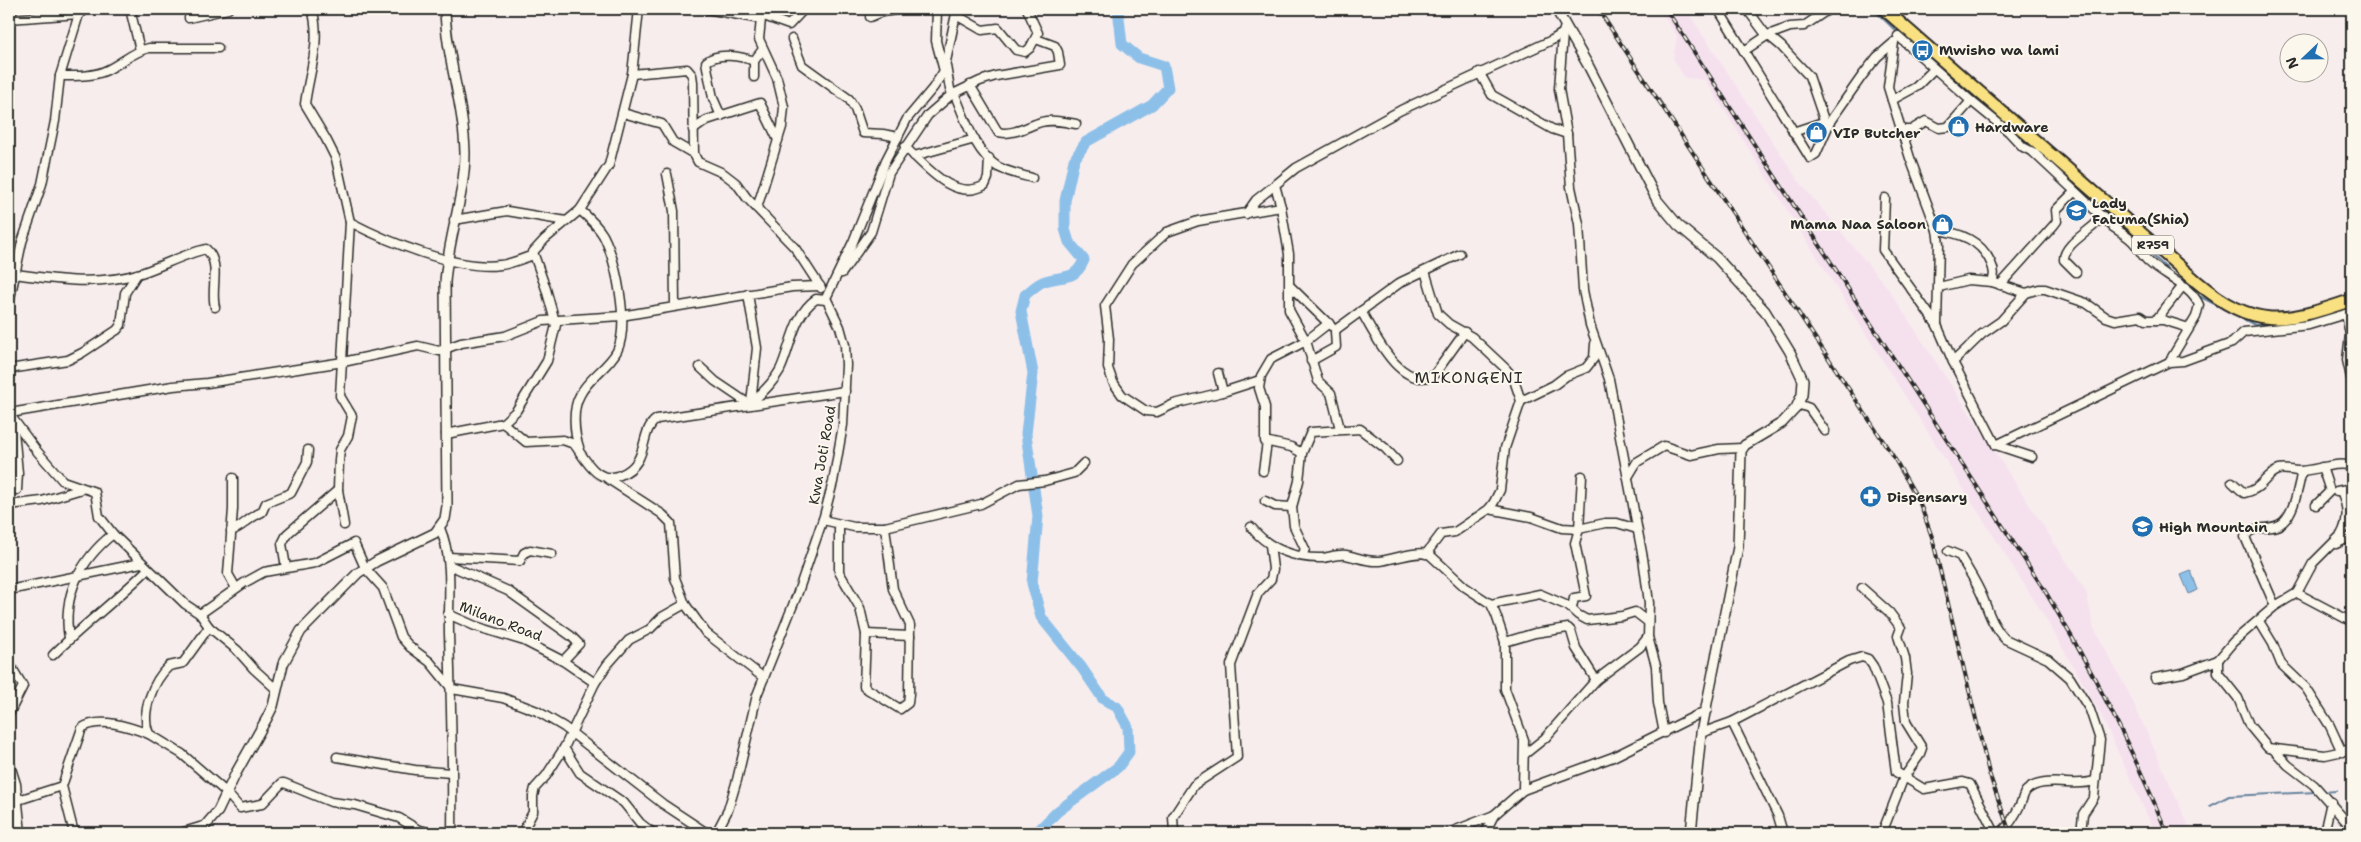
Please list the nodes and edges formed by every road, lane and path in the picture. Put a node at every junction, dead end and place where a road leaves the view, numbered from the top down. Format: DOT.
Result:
graph roads {
  1 [pos="15,9"];
  2 [pos="88,9"];
  3 [pos="130,9"];
  4 [pos="228,9"];
  5 [pos="312,9"];
  6 [pos="445,9"];
  7 [pos="639,9"];
  8 [pos="707,9"];
  9 [pos="804,9"];
  10 [pos="904,9"];
  11 [pos="937,9"];
  12 [pos="1027,9"];
  13 [pos="1556,9"];
  14 [pos="1718,9"];
  15 [pos="1747,9"];
  16 [pos="1829,9"];
  17 [pos="1884,9"];
  18 [pos="215,11"];
  19 [pos="956,12"];
  20 [pos="79,14"];
  21 [pos="761,14"];
  22 [pos="870,17"];
  23 [pos="189,18"];
  24 [pos="13,19"];
  25 [pos="1564,29"];
  26 [pos="1901,31"];
  27 [pos="1768,35"];
  28 [pos="792,38"];
  29 [pos="1036,39"];
  30 [pos="1892,44"];
  31 [pos="218,48"];
  32 [pos="763,49"];
  33 [pos="140,50"];
  34 [pos="1744,51"];
  35 [pos="754,61"];
  36 [pos="945,67"];
  37 [pos="1934,69"];
  38 [pos="1479,72"];
  39 [pos="632,74"];
  40 [pos="60,76"];
  41 [pos="754,77"];
  42 [pos="970,85"];
  43 [pos="953,94"];
  44 [pos="1892,100"];
  45 [pos="1971,102"];
  46 [pos="623,113"];
  47 [pos="721,116"];
  48 [pos="1076,124"];
  49 [pos="1827,124"];
  50 [pos="694,130"];
  51 [pos="1901,130"];
  52 [pos="1793,132"];
  53 [pos="1567,134"];
  54 [pos="898,137"];
  55 [pos="975,139"];
  56 [pos="778,140"];
  57 [pos="905,147"];
  58 [pos="694,154"];
  59 [pos="914,156"];
  60 [pos="989,158"];
  61 [pos="667,174"];
  62 [pos="1032,178"];
  63 [pos="1275,184"];
  64 [pos="2074,192"];
  65 [pos="1885,198"];
  66 [pos="1281,207"];
  67 [pos="757,208"];
  68 [pos="580,210"];
  69 [pos="1246,214"];
  70 [pos="2103,216"];
  71 [pos="454,220"];
  72 [pos="566,221"];
  73 [pos="350,222"];
  74 [pos="1937,230"];
  75 [pos="1460,254"];
  76 [pos="533,255"];
  77 [pos="447,260"];
  78 [pos="1425,271"];
  79 [pos="2076,272"];
  80 [pos="15,274"];
  81 [pos="137,274"];
  82 [pos="838,276"];
  83 [pos="1992,282"];
  84 [pos="2000,285"];
  85 [pos="820,286"];
  86 [pos="1290,286"];
  87 [pos="1939,287"];
  88 [pos="2182,287"];
  89 [pos="2026,293"];
  90 [pos="748,294"];
  91 [pos="826,298"];
  92 [pos="2352,300"];
  93 [pos="9,303"];
  94 [pos="675,306"];
  95 [pos="215,307"];
  96 [pos="1361,311"];
  97 [pos="2349,313"];
  98 [pos="621,316"];
  99 [pos="2269,318"];
  100 [pos="555,320"];
  101 [pos="2156,320"];
  102 [pos="1329,323"];
  103 [pos="1937,325"];
  104 [pos="2189,328"];
  105 [pos="2270,330"];
  106 [pos="1335,331"];
  107 [pos="1465,332"];
  108 [pos="1595,337"];
  109 [pos="1306,341"];
  110 [pos="446,347"];
  111 [pos="343,362"];
  112 [pos="1311,362"];
  113 [pos="1953,362"];
  114 [pos="2169,362"];
  115 [pos="700,367"];
  116 [pos="9,369"];
  117 [pos="1218,373"];
  118 [pos="1260,380"];
  119 [pos="2352,382"];
  120 [pos="845,391"];
  121 [pos="1223,392"];
  122 [pos="1521,401"];
  123 [pos="749,404"];
  124 [pos="1798,404"];
  125 [pos="11,414"];
  126 [pos="503,423"];
  127 [pos="1340,429"];
  128 [pos="1825,431"];
  129 [pos="446,434"];
  130 [pos="1267,442"];
  131 [pos="1996,445"];
  132 [pos="1742,448"];
  133 [pos="308,450"];
  134 [pos="580,453"];
  135 [pos="1302,453"];
  136 [pos="2032,457"];
  137 [pos="1397,461"];
  138 [pos="1084,463"];
  139 [pos="2352,466"];
  140 [pos="2322,467"];
  141 [pos="1263,471"];
  142 [pos="2302,471"];
  143 [pos="1582,476"];
  144 [pos="1628,477"];
  145 [pos="233,478"];
  146 [pos="608,479"];
  147 [pos="2232,482"];
  148 [pos="2352,488"];
  149 [pos="82,489"];
  150 [pos="17,490"];
  151 [pos="338,490"];
  152 [pos="2330,491"];
  153 [pos="2341,491"];
  154 [pos="1265,501"];
  155 [pos="9,505"];
  156 [pos="2316,505"];
  157 [pos="1292,507"];
  158 [pos="1489,509"];
  159 [pos="823,520"];
  160 [pos="344,525"];
  161 [pos="839,525"];
  162 [pos="885,527"];
  163 [pos="1251,527"];
  164 [pos="440,528"];
  165 [pos="1579,529"];
  166 [pos="1637,529"];
  167 [pos="231,531"];
  168 [pos="113,534"];
  169 [pos="2352,536"];
  170 [pos="1270,546"];
  171 [pos="2329,547"];
  172 [pos="1948,552"];
  173 [pos="552,554"];
  174 [pos="1426,554"];
  175 [pos="1302,556"];
  176 [pos="449,561"];
  177 [pos="142,563"];
  178 [pos="286,567"];
  179 [pos="365,568"];
  180 [pos="148,569"];
  181 [pos="76,577"];
  182 [pos="236,588"];
  183 [pos="1862,588"];
  184 [pos="9,590"];
  185 [pos="2297,593"];
  186 [pos="685,604"];
  187 [pos="1491,604"];
  188 [pos="2275,606"];
  189 [pos="1572,608"];
  190 [pos="200,614"];
  191 [pos="448,614"];
  192 [pos="2259,621"];
  193 [pos="1648,622"];
  194 [pos="2352,622"];
  195 [pos="209,627"];
  196 [pos="866,634"];
  197 [pos="910,636"];
  198 [pos="1648,637"];
  199 [pos="69,638"];
  200 [pos="1505,642"];
  201 [pos="53,655"];
  202 [pos="2218,660"];
  203 [pos="563,661"];
  204 [pos="10,669"];
  205 [pos="764,678"];
  206 [pos="2155,678"];
  207 [pos="1596,680"];
  208 [pos="595,683"];
  209 [pos="276,689"];
  210 [pos="452,689"];
  211 [pos="1707,710"];
  212 [pos="9,714"];
  213 [pos="1732,722"];
  214 [pos="1664,733"];
  215 [pos="1701,733"];
  216 [pos="149,734"];
  217 [pos="572,734"];
  218 [pos="564,748"];
  219 [pos="2273,749"];
  220 [pos="2352,749"];
  221 [pos="2342,752"];
  222 [pos="1525,754"];
  223 [pos="337,756"];
  224 [pos="9,762"];
  225 [pos="451,772"];
  226 [pos="1904,777"];
  227 [pos="2094,781"];
  228 [pos="62,786"];
  229 [pos="1523,790"];
  230 [pos="226,792"];
  231 [pos="17,802"];
  232 [pos="2331,802"];
  233 [pos="9,803"];
  234 [pos="1494,815"];
  235 [pos="2352,828"];
  236 [pos="200,831"];
  237 [pos="21,833"];
  238 [pos="74,833"];
  239 [pos="182,833"];
  240 [pos="431,833"];
  241 [pos="452,833"];
  242 [pos="522,833"];
  243 [pos="653,833"];
  244 [pos="707,833"];
  245 [pos="716,833"];
  246 [pos="1174,833"];
  247 [pos="1448,833"];
  248 [pos="1484,833"];
  249 [pos="1691,833"];
  250 [pos="1783,833"];
  251 [pos="1882,833"];
  252 [pos="1995,833"];
  253 [pos="2000,833"];
  254 [pos="2081,833"];
  255 [pos="2324,833"];
  1 -- 24 [label="street"];
  2 -- 20 [label="street"];
  3 -- 33 [label="street"];
  4 -- 18 [label="street"];
  5 -- 73 [label="street"];
  6 -- 71 [label="street"];
  7 -- 39 [label="street"];
  8 -- 21 [label="street"];
  9 -- 21 [label="street"];
  10 -- 22 [label="street"];
  11 -- 36 [label="street"];
  12 -- 29 [label="street"];
  13 -- 25 [label="street"];
  14 -- 34 [label="street"];
  15 -- 27 [label="street"];
  16 -- 27 [label="street"];
  17 -- 26 [label="main road, R759"];
  18 -- 23 [label="street"];
  19 -- 29 [label="street"];
  19 -- 36 [label="street"];
  20 -- 24 [label="street"];
  20 -- 40 [label="street"];
  21 -- 32 [label="street"];
  25 -- 38 [label="street"];
  25 -- 53 [label="street"];
  25 -- 124 [label="street"];
  26 -- 30 [label="street"];
  26 -- 37 [label="street"];
  26 -- 99 [label="main road, R759"];
  27 -- 34 [label="street"];
  27 -- 49 [label="street"];
  28 -- 54 [label="street"];
  29 -- 42 [label="street"];
  30 -- 44 [label="street"];
  30 -- 49 [label="street"];
  31 -- 33 [label="street"];
  32 -- 35 [label="street"];
  32 -- 56 [label="street"];
  33 -- 40 [label="street"];
  34 -- 52 [label="street"];
  35 -- 41 [label="street"];
  35 -- 47 [label="street"];
  36 -- 43 [label="street"];
  36 -- 54 [label="street"];
  37 -- 44 [label="street"];
  37 -- 45 [label="street"];
  38 -- 53 [label="street"];
  38 -- 63 [label="street"];
  39 -- 46 [label="street"];
  39 -- 50 [label="street"];
  40 -- 80 [label="street"];
  42 -- 43 [label="street"];
  42 -- 48 [label="street"];
  43 -- 55 [label="street"];
  43 -- 57 [label="street"];
  44 -- 51 [label="street"];
  45 -- 51 [label="street"];
  45 -- 64 [label="street"];
  46 -- 58 [label="street, Kwa Joti Road"];
  46 -- 68 [label="street"];
  47 -- 50 [label="street"];
  47 -- 56 [label="street"];
  49 -- 52 [label="street"];
  49 -- 52 [label="street"];
  50 -- 58 [label="street"];
  51 -- 74 [label="street"];
  53 -- 108 [label="street"];
  54 -- 82 [label="street"];
  55 -- 59 [label="street"];
  55 -- 60 [label="street"];
  56 -- 67 [label="street"];
  57 -- 59 [label="street"];
  57 -- 82 [label="street"];
  58 -- 67 [label="street, Kwa Joti Road"];
  59 -- 60 [label="street"];
  60 -- 62 [label="street"];
  61 -- 94 [label="street"];
  63 -- 66 [label="street"];
  63 -- 69 [label="street"];
  64 -- 70 [label="street"];
  64 -- 84 [label="street"];
  65 -- 103 [label="street"];
  66 -- 69 [label="street"];
  66 -- 86 [label="street"];
  67 -- 85 [label="street, Kwa Joti Road"];
  68 -- 72 [label="street"];
  68 -- 98 [label="street"];
  69 -- 121 [label="street"];
  70 -- 79 [label="street"];
  70 -- 88 [label="street"];
  71 -- 72 [label="street"];
  71 -- 77 [label="street"];
  72 -- 76 [label="street"];
  73 -- 77 [label="street"];
  73 -- 111 [label="street"];
  74 -- 83 [label="street"];
  74 -- 87 [label="street"];
  75 -- 78 [label="street"];
  76 -- 77 [label="street"];
  76 -- 100 [label="street"];
  77 -- 110 [label="street"];
  78 -- 96 [label="street"];
  78 -- 107 [label="street"];
  80 -- 81 [label="street"];
  80 -- 93 [label="street"];
  81 -- 95 [label="street"];
  81 -- 116 [label="street"];
  82 -- 91 [label="street"];
  83 -- 84 [label="street"];
  83 -- 87 [label="street"];
  84 -- 89 [label="street"];
  85 -- 90 [label="street"];
  85 -- 91 [label="street, Kwa Joti Road"];
  86 -- 102 [label="street"];
  86 -- 109 [label="street"];
  87 -- 103 [label="street"];
  88 -- 101 [label="street"];
  88 -- 104 [label="street"];
  89 -- 101 [label="street"];
  89 -- 113 [label="street"];
  90 -- 94 [label="street"];
  90 -- 123 [label="street"];
  91 -- 120 [label="street, Kwa Joti Road"];
  91 -- 123 [label="street"];
  92 -- 99 [label="main road, R759"];
  94 -- 98 [label="street"];
  96 -- 106 [label="street"];
  96 -- 107 [label="street"];
  97 -- 105 [label="street"];
  97 -- 119 [label="street"];
  98 -- 100 [label="street"];
  98 -- 134 [label="street"];
  99 -- 105 [label="street"];
  100 -- 110 [label="street"];
  100 -- 126 [label="street"];
  101 -- 104 [label="street"];
  102 -- 106 [label="street"];
  102 -- 109 [label="street"];
  103 -- 113 [label="street"];
  104 -- 114 [label="street"];
  105 -- 114 [label="street"];
  106 -- 112 [label="street"];
  107 -- 122 [label="street"];
  108 -- 122 [label="street"];
  108 -- 144 [label="street"];
  109 -- 112 [label="street"];
  109 -- 118 [label="street"];
  110 -- 111 [label="street"];
  110 -- 129 [label="street"];
  111 -- 125 [label="street"];
  111 -- 151 [label="street"];
  112 -- 127 [label="street"];
  113 -- 131 [label="street"];
  114 -- 131 [label="street"];
  115 -- 123 [label="street"];
  117 -- 121 [label="street"];
  118 -- 121 [label="street"];
  118 -- 130 [label="street"];
  120 -- 123 [label="street"];
  120 -- 159 [label="street, Kwa Joti Road"];
  122 -- 158 [label="street"];
  123 -- 146 [label="street"];
  124 -- 128 [label="street"];
  124 -- 132 [label="street"];
  125 -- 149 [label="street"];
  125 -- 150 [label="street"];
  126 -- 129 [label="street"];
  126 -- 134 [label="street"];
  127 -- 135 [label="street"];
  127 -- 137 [label="street"];
  129 -- 164 [label="street"];
  130 -- 135 [label="street"];
  130 -- 141 [label="street"];
  131 -- 136 [label="street"];
  132 -- 144 [label="street"];
  132 -- 211 [label="street"];
  133 -- 167 [label="street"];
  134 -- 146 [label="street"];
  135 -- 157 [label="street"];
  138 -- 162 [label="street"];
  139 -- 140 [label="street"];
  140 -- 142 [label="street"];
  140 -- 152 [label="street"];
  142 -- 147 [label="street"];
  142 -- 188 [label="street"];
  143 -- 165 [label="street"];
  144 -- 166 [label="street"];
  145 -- 167 [label="street"];
  146 -- 186 [label="street"];
  148 -- 153 [label="street"];
  149 -- 155 [label="street"];
  149 -- 168 [label="street"];
  151 -- 160 [label="street"];
  151 -- 178 [label="street"];
  152 -- 153 [label="street"];
  152 -- 156 [label="street"];
  153 -- 171 [label="street"];
  154 -- 157 [label="street"];
  157 -- 175 [label="street"];
  158 -- 165 [label="street"];
  158 -- 174 [label="street"];
  159 -- 161 [label="street"];
  159 -- 205 [label="street, Kwa Joti Road"];
  161 -- 162 [label="street"];
  161 -- 196 [label="street"];
  162 -- 197 [label="street"];
  163 -- 170 [label="street"];
  164 -- 176 [label="street"];
  164 -- 179 [label="street"];
  165 -- 166 [label="street"];
  165 -- 189 [label="street"];
  166 -- 193 [label="street"];
  167 -- 182 [label="street"];
  168 -- 177 [label="street"];
  168 -- 181 [label="street"];
  169 -- 171 [label="street"];
  170 -- 175 [label="street"];
  170 -- 246 [label="street"];
  171 -- 185 [label="street"];
  172 -- 227 [label="street"];
  173 -- 176 [label="street"];
  174 -- 175 [label="street"];
  174 -- 187 [label="street"];
  176 -- 191 [label="street"];
  176 -- 203 [label="street"];
  177 -- 180 [label="street"];
  177 -- 181 [label="street"];
  178 -- 179 [label="street"];
  178 -- 182 [label="street"];
  179 -- 209 [label="street"];
  179 -- 210 [label="street"];
  180 -- 190 [label="street"];
  180 -- 199 [label="street"];
  181 -- 184 [label="street"];
  181 -- 199 [label="street"];
  182 -- 190 [label="street"];
  183 -- 226 [label="street"];
  185 -- 188 [label="street"];
  185 -- 194 [label="street"];
  186 -- 205 [label="street"];
  186 -- 208 [label="street"];
  187 -- 189 [label="street"];
  187 -- 200 [label="street"];
  188 -- 192 [label="street"];
  189 -- 193 [label="street"];
  190 -- 195 [label="street"];
  191 -- 203 [label="street, Milano Road"];
  191 -- 210 [label="street"];
  192 -- 202 [label="street"];
  192 -- 221 [label="street"];
  193 -- 198 [label="street"];
  195 -- 209 [label="street"];
  195 -- 216 [label="street"];
  196 -- 197 [label="street"];
  196 -- 197 [label="street"];
  198 -- 207 [label="street"];
  198 -- 214 [label="street"];
  199 -- 201 [label="street"];
  200 -- 207 [label="street"];
  200 -- 222 [label="street"];
  202 -- 206 [label="street"];
  202 -- 219 [label="street"];
  203 -- 208 [label="street, Milano Road"];
  204 -- 212 [label="street"];
  205 -- 245 [label="street, Kwa Joti Road"];
  207 -- 222 [label="street"];
  208 -- 217 [label="street"];
  209 -- 230 [label="street"];
  210 -- 217 [label="street"];
  210 -- 225 [label="street"];
  211 -- 214 [label="street"];
  211 -- 215 [label="street"];
  213 -- 215 [label="street"];
  213 -- 226 [label="street"];
  213 -- 250 [label="street"];
  214 -- 229 [label="street"];
  215 -- 249 [label="street"];
  216 -- 228 [label="street"];
  216 -- 230 [label="street"];
  217 -- 218 [label="street"];
  217 -- 244 [label="street"];
  218 -- 242 [label="street"];
  218 -- 243 [label="street"];
  219 -- 221 [label="street"];
  219 -- 232 [label="street"];
  220 -- 221 [label="street"];
  222 -- 229 [label="street"];
  223 -- 225 [label="street"];
  224 -- 231 [label="street"];
  225 -- 241 [label="street"];
  226 -- 251 [label="street"];
  226 -- 252 [label="street"];
  227 -- 253 [label="street"];
  227 -- 254 [label="street"];
  228 -- 231 [label="street"];
  228 -- 238 [label="street"];
  229 -- 234 [label="street"];
  230 -- 236 [label="street"];
  230 -- 240 [label="street"];
  231 -- 233 [label="street"];
  231 -- 237 [label="street"];
  232 -- 235 [label="street"];
  232 -- 255 [label="street"];
  234 -- 247 [label="street"];
  234 -- 248 [label="street"];
  236 -- 239 [label="street"];
}
